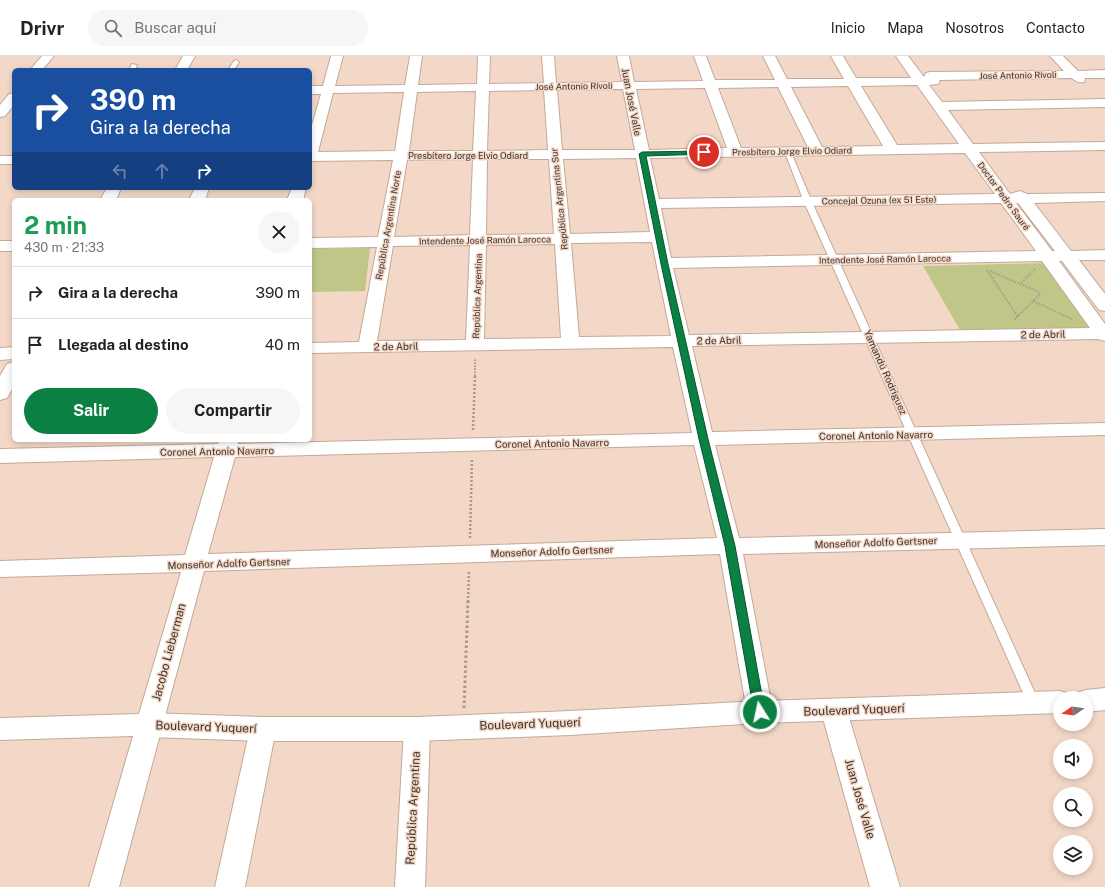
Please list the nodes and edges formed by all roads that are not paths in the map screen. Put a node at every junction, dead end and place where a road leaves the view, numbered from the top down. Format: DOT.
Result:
graph roads {
  1 [pos="48,56"];
  2 [pos="189,56"];
  3 [pos="337,56"];
  4 [pos="416,56"];
  5 [pos="484,56"];
  6 [pos="548,56"];
  7 [pos="623,56"];
  8 [pos="700,56"];
  9 [pos="769,56"];
  10 [pos="837,56"];
  11 [pos="902,56"];
  12 [pos="916,56"];
  13 [pos="1056,56"];
  14 [pos="236,62"];
  15 [pos="38,68"];
  16 [pos="182,68"];
  17 [pos="232,68"];
  18 [pos="1074,74"];
  19 [pos="1105,74"];
  20 [pos="928,79"];
  21 [pos="852,82"];
  22 [pos="783,83"];
  23 [pos="710,84"];
  24 [pos="628,85"];
  25 [pos="550,86"];
  26 [pos="484,87"];
  27 [pos="412,88"];
  28 [pos="328,89"];
  29 [pos="312,90"];
  30 [pos="0,93"];
  31 [pos="12,93"];
  32 [pos="12,99"];
  33 [pos="1105,103"];
  34 [pos="939,106"];
  35 [pos="954,106"];
  36 [pos="0,113"];
  37 [pos="1105,146"];
  38 [pos="312,149"];
  39 [pos="892,149"];
  40 [pos="977,149"];
  41 [pos="787,150"];
  42 [pos="817,151"];
  43 [pos="735,152"];
  44 [pos="642,154"];
  45 [pos="401,155"];
  46 [pos="480,155"];
  47 [pos="555,155"];
  48 [pos="312,156"];
  49 [pos="0,160"];
  50 [pos="12,160"];
  51 [pos="1105,197"];
  52 [pos="1006,198"];
  53 [pos="1023,198"];
  54 [pos="808,202"];
  55 [pos="653,204"];
  56 [pos="659,237"];
  57 [pos="564,239"];
  58 [pos="478,241"];
  59 [pos="385,242"];
  60 [pos="312,243"];
  61 [pos="0,246"];
  62 [pos="12,246"];
  63 [pos="1105,255"];
  64 [pos="1047,256"];
  65 [pos="1067,256"];
  66 [pos="835,260"];
  67 [pos="664,264"];
  68 [pos="1105,306"];
  69 [pos="1104,334"];
  70 [pos="870,337"];
  71 [pos="682,340"];
  72 [pos="570,343"];
  73 [pos="475,345"];
  74 [pos="367,346"];
  75 [pos="312,348"];
  76 [pos="12,353"];
  77 [pos="0,354"];
  78 [pos="12,372"];
  79 [pos="0,394"];
  80 [pos="1105,429"];
  81 [pos="914,434"];
  82 [pos="703,439"];
  83 [pos="228,445"];
  84 [pos="0,456"];
  85 [pos="1105,537"];
  86 [pos="961,540"];
  87 [pos="730,546"];
  88 [pos="193,564"];
  89 [pos="0,569"];
  90 [pos="1053,703"];
  91 [pos="1034,704"];
  92 [pos="834,710"];
  93 [pos="760,712"];
  94 [pos="149,725"];
  95 [pos="263,728"];
  96 [pos="0,729"];
  97 [pos="417,729"];
  98 [pos="104,887"];
  99 [pos="230,887"];
  100 [pos="410,887"];
  101 [pos="885,887"];
  1 -- 15 [label="street"];
  2 -- 16 [label="street"];
  3 -- 28 [label="street"];
  4 -- 27 [label="street, República Argentina Norte"];
  5 -- 26 [label="street, República Argentina"];
  6 -- 25 [label="street, República Argentina Sur"];
  7 -- 24 [label="street, Juan José Valle"];
  8 -- 23 [label="street"];
  9 -- 22 [label="street"];
  10 -- 21 [label="street"];
  11 -- 20 [label="street, Doctor Pedro Sauré"];
  12 -- 20 [label="street, Doctor Pedro Sauré"];
  13 -- 18 [label="street"];
  14 -- 17 [label="lane"];
  18 -- 19 [label="street, José Antonio Rívoli"];
  18 -- 20 [label="street, José Antonio Rívoli"];
  18 -- 33 [label="street"];
  20 -- 21 [label="street, José Antonio Rívoli"];
  20 -- 34 [label="street, Doctor Pedro Sauré"];
  20 -- 35 [label="street, Doctor Pedro Sauré"];
  21 -- 22 [label="street, José Antonio Rívoli"];
  21 -- 39 [label="street"];
  22 -- 23 [label="street, José Antonio Rívoli"];
  22 -- 42 [label="street"];
  23 -- 24 [label="street, José Antonio Rívoli"];
  23 -- 43 [label="street"];
  24 -- 25 [label="street, José Antonio Rívoli"];
  24 -- 44 [label="street, Juan José Valle"];
  25 -- 26 [label="street, José Antonio Rívoli"];
  25 -- 47 [label="street, República Argentina Sur"];
  26 -- 27 [label="street, José Antonio Rívoli"];
  26 -- 46 [label="street, República Argentina"];
  27 -- 28 [label="street, José Antonio Rívoli"];
  27 -- 45 [label="street, República Argentina Norte"];
  28 -- 29 [label="street, José Antonio Rívoli"];
  28 -- 38 [label="street"];
  30 -- 31 [label="street"];
  32 -- 36 [label="street"];
  33 -- 35 [label="street"];
  34 -- 35 [label="street"];
  34 -- 40 [label="street, Doctor Pedro Sauré"];
  35 -- 40 [label="street, Doctor Pedro Sauré"];
  37 -- 40 [label="street, Presbítero Jorge Elvio Odiard"];
  39 -- 40 [label="street, Presbítero Jorge Elvio Odiard"];
  39 -- 42 [label="street, Presbítero Jorge Elvio Odiard"];
  40 -- 52 [label="street, Doctor Pedro Sauré"];
  40 -- 53 [label="street, Doctor Pedro Sauré"];
  41 -- 42 [label="street, Presbítero Jorge Elvio Odiard"];
  41 -- 43 [label="street, Presbítero Jorge Elvio Odiard"];
  41 -- 54 [label="lane, Yamandú Rodríguez"];
  43 -- 44 [label="street, Presbítero Jorge Elvio Odiard"];
  44 -- 47 [label="street, Presbítero Jorge Elvio Odiard"];
  44 -- 55 [label="street, Juan José Valle"];
  45 -- 46 [label="street, Presbítero Jorge Elvio Odiard"];
  45 -- 48 [label="street, Presbítero Jorge Elvio Odiard"];
  45 -- 59 [label="street, República Argentina Norte"];
  46 -- 47 [label="street, Presbítero Jorge Elvio Odiard"];
  46 -- 58 [label="street, República Argentina"];
  47 -- 57 [label="street, República Argentina Sur"];
  49 -- 50 [label="street"];
  51 -- 53 [label="street, Concejal Ozuna (ex 51 Este)"];
  52 -- 53 [label="street, Concejal Ozuna (ex 51 Este)"];
  52 -- 54 [label="street, Concejal Ozuna (ex 51 Este)"];
  52 -- 64 [label="street, Doctor Pedro Sauré"];
  53 -- 65 [label="street, Doctor Pedro Sauré"];
  54 -- 55 [label="street, Concejal Ozuna (ex 51 Este)"];
  54 -- 66 [label="lane, Yamandú Rodríguez"];
  55 -- 56 [label="street, Juan José Valle"];
  56 -- 57 [label="street, Intendente José Ramón Larocca"];
  56 -- 67 [label="street, Juan José Valle"];
  57 -- 58 [label="street, Intendente José Ramón Larocca"];
  57 -- 72 [label="street, República Argentina Sur"];
  58 -- 59 [label="street, Intendente José Ramón Larocca"];
  58 -- 73 [label="street, República Argentina"];
  59 -- 60 [label="street, Intendente José Ramón Larocca"];
  59 -- 74 [label="street, República Argentina Norte"];
  61 -- 62 [label="street"];
  63 -- 65 [label="street, Intendente José Ramón Larocca"];
  64 -- 65 [label="street, Intendente José Ramón Larocca"];
  64 -- 66 [label="street, Intendente José Ramón Larocca"];
  64 -- 69 [label="street, Doctor Pedro Sauré"];
  65 -- 68 [label="street, Doctor Pedro Sauré"];
  66 -- 67 [label="street, Intendente José Ramón Larocca"];
  66 -- 70 [label="lane, Yamandú Rodríguez"];
  67 -- 71 [label="street, Juan José Valle"];
  69 -- 70 [label="street, 2 de Abril"];
  70 -- 71 [label="street, 2 de Abril"];
  70 -- 81 [label="lane, Yamandú Rodríguez"];
  71 -- 72 [label="street, 2 de Abril"];
  71 -- 82 [label="street, Juan José Valle"];
  72 -- 73 [label="street, 2 de Abril"];
  73 -- 74 [label="street, 2 de Abril"];
  74 -- 75 [label="street, 2 de Abril"];
  76 -- 77 [label="street"];
  78 -- 79 [label="street"];
  80 -- 81 [label="street, Coronel Antonio Navarro"];
  81 -- 82 [label="street, Coronel Antonio Navarro"];
  81 -- 86 [label="lane, Yamandú Rodríguez"];
  82 -- 83 [label="street, Coronel Antonio Navarro"];
  82 -- 87 [label="street, Juan José Valle"];
  83 -- 84 [label="street, Coronel Antonio Navarro"];
  83 -- 88 [label="street, Jacobo Lieberman"];
  85 -- 86 [label="street, Monseñor Adolfo Gertsner"];
  86 -- 87 [label="street, Monseñor Adolfo Gertsner"];
  86 -- 91 [label="lane, Yamandú Rodríguez"];
  87 -- 88 [label="street, Monseñor Adolfo Gertsner"];
  87 -- 93 [label="street, Juan José Valle"];
  88 -- 89 [label="street, Monseñor Adolfo Gertsner"];
  88 -- 94 [label="street, Jacobo Lieberman"];
  90 -- 91 [label="street, Boulevard Yuquerí"];
  91 -- 92 [label="street, Boulevard Yuquerí"];
  92 -- 93 [label="street, Boulevard Yuquerí"];
  92 -- 101 [label="street, Juan José Valle"];
  93 -- 97 [label="street, Boulevard Yuquerí"];
  94 -- 95 [label="street, Boulevard Yuquerí"];
  94 -- 96 [label="street, Boulevard Yuquerí"];
  94 -- 98 [label="street, Jacobo Lieberman"];
  95 -- 97 [label="street, Boulevard Yuquerí"];
  95 -- 99 [label="street"];
  97 -- 100 [label="street, República Argentina"];
}
